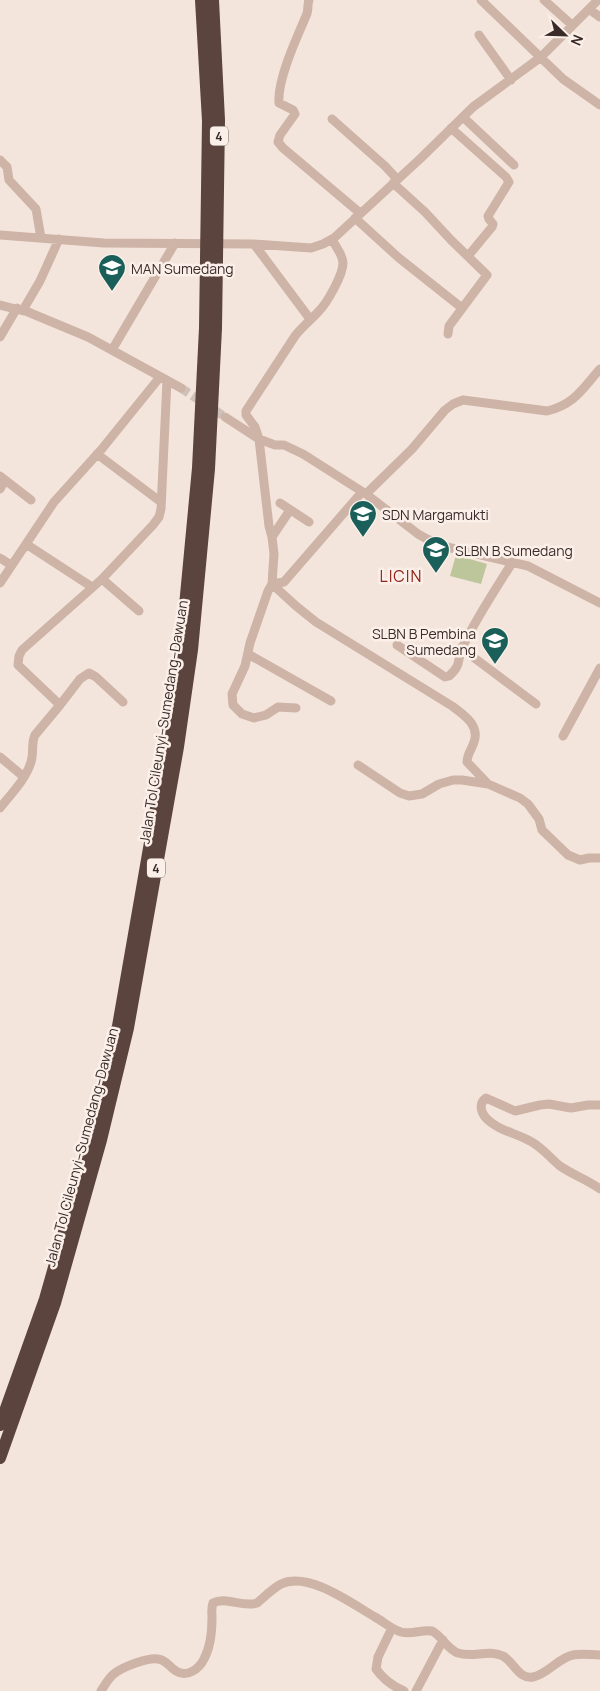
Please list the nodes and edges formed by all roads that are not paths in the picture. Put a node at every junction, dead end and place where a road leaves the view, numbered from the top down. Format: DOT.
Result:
graph roads {
  1 [pos="202,0"];
  2 [pos="213,0"];
  3 [pos="218,0"];
  4 [pos="309,0"];
  5 [pos="481,0"];
  6 [pos="544,0"];
  7 [pos="598,0"];
  8 [pos="588,9"];
  9 [pos="600,17"];
  10 [pos="572,25"];
  11 [pos="479,35"];
  12 [pos="215,45"];
  13 [pos="541,57"];
  14 [pos="511,80"];
  15 [pos="600,104"];
  16 [pos="463,117"];
  17 [pos="332,119"];
  18 [pos="451,128"];
  19 [pos="0,160"];
  20 [pos="514,165"];
  21 [pos="395,181"];
  22 [pos="358,216"];
  23 [pos="212,227"];
  24 [pos="0,235"];
  25 [pos="41,238"];
  26 [pos="59,239"];
  27 [pos="332,239"];
  28 [pos="175,243"];
  29 [pos="254,244"];
  30 [pos="468,256"];
  31 [pos="211,260"];
  32 [pos="0,305"];
  33 [pos="462,308"];
  34 [pos="20,309"];
  35 [pos="310,319"];
  36 [pos="448,334"];
  37 [pos="0,337"];
  38 [pos="112,350"];
  39 [pos="600,369"];
  40 [pos="163,379"];
  41 [pos="181,388"];
  42 [pos="225,416"];
  43 [pos="259,439"];
  44 [pos="97,454"];
  45 [pos="3,478"];
  46 [pos="0,489"];
  47 [pos="364,493"];
  48 [pos="31,500"];
  49 [pos="161,502"];
  50 [pos="280,503"];
  51 [pos="290,510"];
  52 [pos="309,522"];
  53 [pos="272,537"];
  54 [pos="26,544"];
  55 [pos="0,558"];
  56 [pos="512,563"];
  57 [pos="11,565"];
  58 [pos="102,578"];
  59 [pos="0,583"];
  60 [pos="272,584"];
  61 [pos="92,587"];
  62 [pos="600,603"];
  63 [pos="139,611"];
  64 [pos="397,645"];
  65 [pos="461,648"];
  66 [pos="248,654"];
  67 [pos="600,668"];
  68 [pos="331,701"];
  69 [pos="122,702"];
  70 [pos="536,704"];
  71 [pos="60,705"];
  72 [pos="296,708"];
  73 [pos="562,736"];
  74 [pos="0,757"];
  75 [pos="358,765"];
  76 [pos="24,777"];
  77 [pos="488,784"];
  78 [pos="0,808"];
  79 [pos="600,858"];
  80 [pos="600,1105"];
  81 [pos="600,1189"];
  82 [pos="0,1425"];
  83 [pos="0,1458"];
  84 [pos="392,1628"];
  85 [pos="443,1640"];
  86 [pos="600,1655"];
  87 [pos="101,1691"];
  88 [pos="404,1691"];
  89 [pos="416,1691"];
  1 -- 23 [label="highway, Jalan Tol Cileunyi–Sumedang–Dawuan / 4"];
  2 -- 12 [label="highway, Jalan Tol Cileunyi–Sumedang–Dawuan / 4"];
  3 -- 12 [label="highway"];
  4 -- 22 [label="street"];
  5 -- 13 [label="street"];
  6 -- 10 [label="street"];
  7 -- 8 [label="street"];
  8 -- 9 [label="street"];
  8 -- 10 [label="street"];
  10 -- 13 [label="street"];
  11 -- 14 [label="street"];
  12 -- 23 [label="highway, Jalan Tol Cileunyi–Sumedang–Dawuan / 4"];
  13 -- 14 [label="street"];
  13 -- 15 [label="street"];
  14 -- 16 [label="street"];
  16 -- 18 [label="street"];
  16 -- 20 [label="street"];
  17 -- 21 [label="street"];
  18 -- 21 [label="street"];
  18 -- 30 [label="street"];
  19 -- 25 [label="street"];
  21 -- 22 [label="street"];
  21 -- 30 [label="street"];
  22 -- 27 [label="street"];
  22 -- 33 [label="street"];
  23 -- 31 [label="highway, Jalan Tol Cileunyi–Sumedang–Dawuan / 4"];
  24 -- 25 [label="street"];
  25 -- 26 [label="street"];
  26 -- 28 [label="street"];
  26 -- 34 [label="street"];
  27 -- 29 [label="street"];
  27 -- 35 [label="street"];
  28 -- 29 [label="street"];
  28 -- 38 [label="street"];
  29 -- 35 [label="street"];
  30 -- 33 [label="street"];
  31 -- 82 [label="highway, Jalan Tol Cileunyi–Sumedang–Dawuan / 4"];
  31 -- 83 [label="highway, Jalan Tol Cileunyi–Sumedang–Dawuan / 4"];
  32 -- 34 [label="street"];
  33 -- 36 [label="street"];
  34 -- 37 [label="street"];
  34 -- 38 [label="street"];
  35 -- 43 [label="street"];
  38 -- 40 [label="street"];
  39 -- 47 [label="street"];
  40 -- 41 [label="street"];
  40 -- 44 [label="street"];
  40 -- 49 [label="street"];
  42 -- 43 [label="street"];
  43 -- 47 [label="street"];
  43 -- 53 [label="street"];
  44 -- 49 [label="street"];
  44 -- 54 [label="street"];
  45 -- 46 [label="street"];
  45 -- 48 [label="street"];
  47 -- 56 [label="street"];
  47 -- 60 [label="street"];
  49 -- 58 [label="street"];
  50 -- 51 [label="street"];
  51 -- 52 [label="street"];
  51 -- 53 [label="street"];
  53 -- 60 [label="street"];
  54 -- 57 [label="street"];
  54 -- 61 [label="street"];
  55 -- 57 [label="street"];
  56 -- 62 [label="street"];
  56 -- 65 [label="street"];
  57 -- 59 [label="street"];
  58 -- 61 [label="street"];
  58 -- 63 [label="street"];
  60 -- 66 [label="street"];
  60 -- 77 [label="street"];
  61 -- 71 [label="street"];
  64 -- 65 [label="street"];
  65 -- 70 [label="street"];
  66 -- 68 [label="street"];
  66 -- 72 [label="street"];
  67 -- 73 [label="street"];
  69 -- 71 [label="street"];
  71 -- 76 [label="street"];
  74 -- 76 [label="street"];
  75 -- 77 [label="street"];
  76 -- 78 [label="street"];
  77 -- 79 [label="street"];
  80 -- 81 [label="street"];
  84 -- 85 [label="street"];
  84 -- 87 [label="street"];
  84 -- 88 [label="street"];
  85 -- 86 [label="street"];
  85 -- 89 [label="street"];
}
